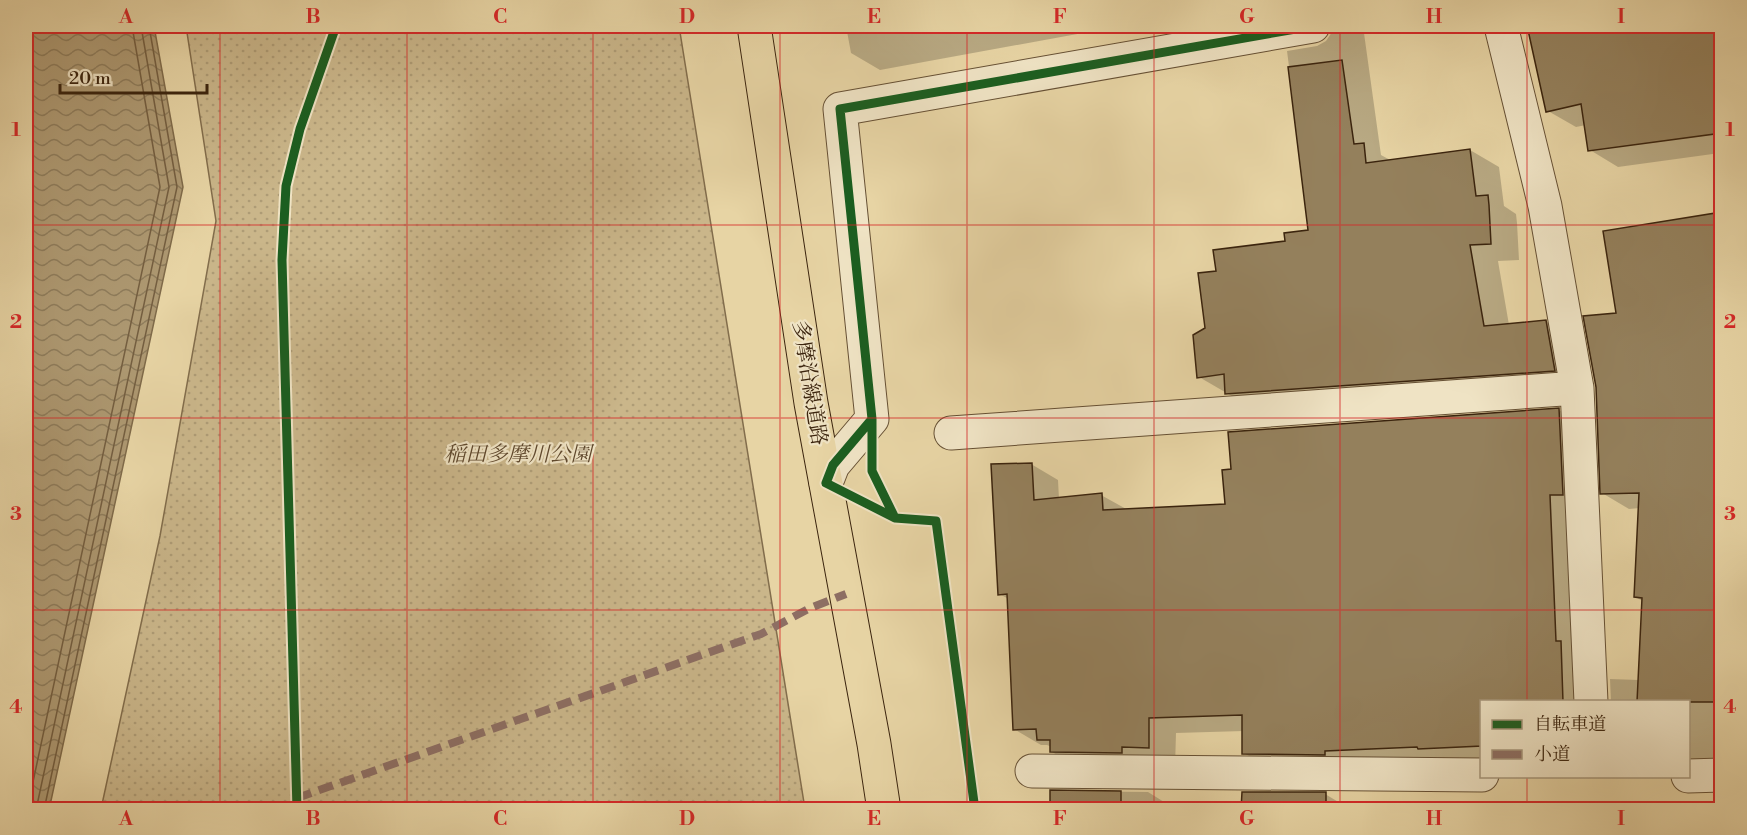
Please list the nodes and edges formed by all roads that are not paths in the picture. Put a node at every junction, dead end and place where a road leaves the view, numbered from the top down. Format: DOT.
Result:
graph roads {
  1 [pos="754,26"];
  2 [pos="1313,26"];
  3 [pos="1501,26"];
  4 [pos="1577,388"];
  5 [pos="951,433"];
  6 [pos="826,483"];
  7 [pos="1591,700"];
  8 [pos="1032,771"];
  9 [pos="1480,775"];
  10 [pos="1690,776"];
  11 [pos="1722,776"];
  12 [pos="884,810"];
  1 -- 6 [label="main road, 多摩沿線道路"];
  2 -- 6 [label="street"];
  3 -- 4 [label="street"];
  4 -- 5 [label="street"];
  4 -- 7 [label="street"];
  6 -- 12 [label="main road, 多摩沿線道路"];
  8 -- 9 [label="street"];
  10 -- 11 [label="street"];
}
